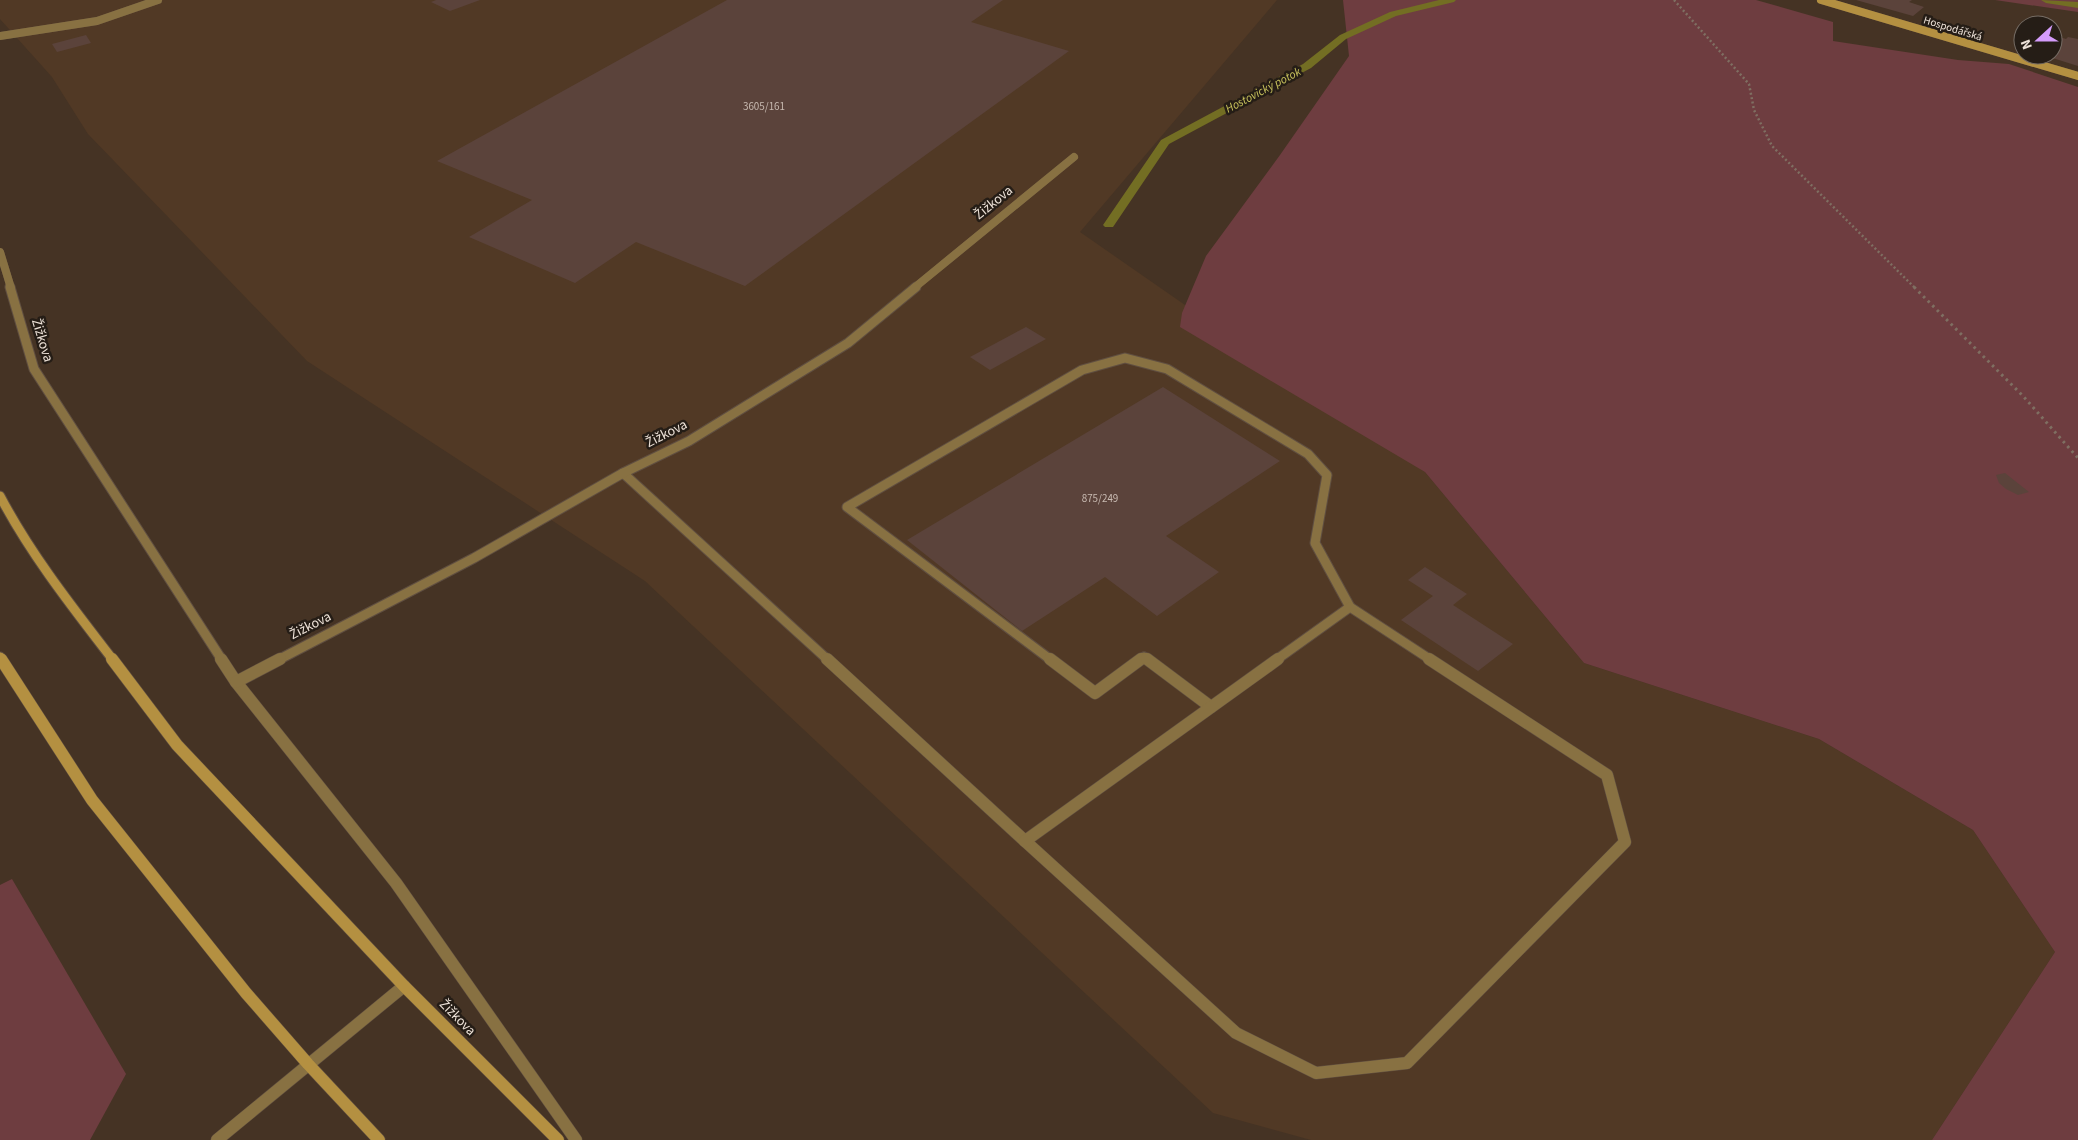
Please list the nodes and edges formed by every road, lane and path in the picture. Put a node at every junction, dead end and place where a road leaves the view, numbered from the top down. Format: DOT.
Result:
graph roads {
  1 [pos="158,0"];
  2 [pos="1674,0"];
  3 [pos="1821,0"];
  4 [pos="0,36"];
  5 [pos="2078,76"];
  6 [pos="1074,157"];
  7 [pos="0,252"];
  8 [pos="2078,458"];
  9 [pos="623,473"];
  10 [pos="0,496"];
  11 [pos="1350,607"];
  12 [pos="0,657"];
  13 [pos="236,682"];
  14 [pos="1211,707"];
  15 [pos="1025,841"];
  16 [pos="404,986"];
  17 [pos="308,1064"];
  18 [pos="217,1140"];
  19 [pos="379,1140"];
  20 [pos="558,1140"];
  21 [pos="576,1140"];
  1 -- 4 [label="lane"];
  2 -- 8 [label="path"];
  3 -- 5 [label="main road, Hospodářská"];
  6 -- 9 [label="lane, Žižkova"];
  7 -- 13 [label="lane, Žižkova"];
  9 -- 13 [label="lane, Žižkova"];
  9 -- 15 [label="lane"];
  10 -- 16 [label="main road, Žižkova"];
  11 -- 14 [label="lane"];
  11 -- 14 [label="lane"];
  11 -- 15 [label="lane"];
  12 -- 17 [label="main road"];
  13 -- 21 [label="lane, Žižkova"];
  14 -- 15 [label="lane"];
  16 -- 17 [label="lane"];
  16 -- 20 [label="main road, Žižkova"];
  17 -- 18 [label="lane"];
  17 -- 19 [label="main road"];
}
